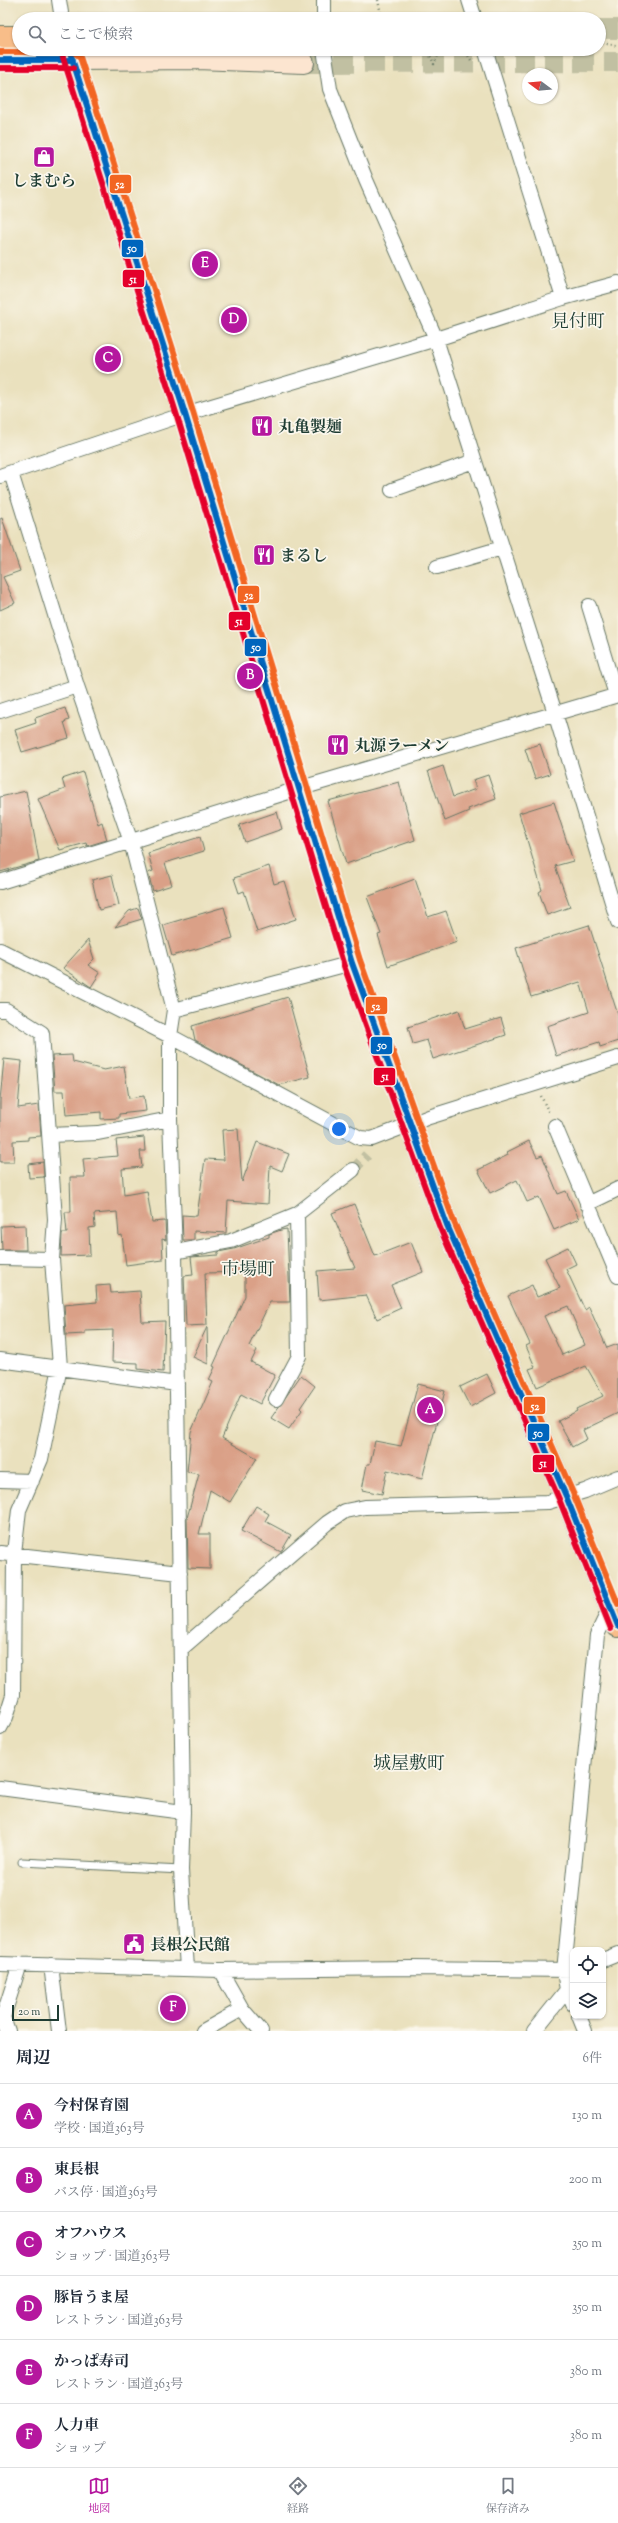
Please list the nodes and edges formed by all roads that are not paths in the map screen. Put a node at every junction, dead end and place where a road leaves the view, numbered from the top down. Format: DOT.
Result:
graph roads {
  1 [pos="59,0"];
  2 [pos="324,0"];
  3 [pos="469,0"];
  4 [pos="61,12"];
  5 [pos="324,12"];
  6 [pos="473,12"];
  7 [pos="0,37"];
  8 [pos="12,37"];
  9 [pos="47,56"];
  10 [pos="72,56"];
  11 [pos="121,56"];
  12 [pos="325,56"];
  13 [pos="487,56"];
  14 [pos="0,60"];
  15 [pos="304,63"];
  16 [pos="618,283"];
  17 [pos="563,298"];
  18 [pos="436,339"];
  19 [pos="184,414"];
  20 [pos="474,461"];
  21 [pos="6,475"];
  22 [pos="392,490"];
  23 [pos="502,548"];
  24 [pos="437,568"];
  25 [pos="589,606"];
  26 [pos="77,686"];
  27 [pos="617,695"];
  28 [pos="0,711"];
  29 [pos="555,713"];
  30 [pos="298,789"];
  31 [pos="131,842"];
  32 [pos="0,882"];
  33 [pos="618,922"];
  34 [pos="0,950"];
  35 [pos="352,963"];
  36 [pos="0,1010"];
  37 [pos="174,1010"];
  38 [pos="170,1036"];
  39 [pos="618,1058"];
  40 [pos="170,1119"];
  41 [pos="555,1126"];
  42 [pos="50,1135"];
  43 [pos="353,1170"];
  44 [pos="618,1189"];
  45 [pos="587,1204"];
  46 [pos="297,1214"];
  47 [pos="175,1252"];
  48 [pos="0,1258"];
  49 [pos="52,1259"];
  50 [pos="618,1276"];
  51 [pos="0,1360"];
  52 [pos="60,1368"];
  53 [pos="177,1384"];
  54 [pos="276,1399"];
  55 [pos="618,1477"];
  56 [pos="0,1480"];
  57 [pos="32,1481"];
  58 [pos="566,1496"];
  59 [pos="0,1553"];
  60 [pos="14,1553"];
  61 [pos="180,1573"];
  62 [pos="614,1617"];
  63 [pos="181,1649"];
  64 [pos="0,1728"];
  65 [pos="0,1788"];
  66 [pos="183,1812"];
  67 [pos="22,1862"];
  68 [pos="181,1870"];
  69 [pos="618,1954"];
  70 [pos="606,1959"];
  71 [pos="0,1964"];
  72 [pos="20,1964"];
  73 [pos="51,1965"];
  74 [pos="187,1969"];
  75 [pos="220,1970"];
  76 [pos="568,1970"];
  77 [pos="567,1990"];
  78 [pos="570,1997"];
  79 [pos="242,2008"];
  80 [pos="580,2019"];
  81 [pos="8,2031"];
  82 [pos="59,2031"];
  83 [pos="203,2031"];
  84 [pos="261,2031"];
  85 [pos="534,2031"];
  86 [pos="585,2031"];
  1 -- 4 [label="street"];
  2 -- 5 [label="street"];
  3 -- 6 [label="street"];
  7 -- 8 [label="highway"];
  9 -- 14 [label="highway"];
  10 -- 19 [label="highway"];
  11 -- 15 [label="main road"];
  12 -- 18 [label="street"];
  13 -- 17 [label="street"];
  16 -- 17 [label="street"];
  17 -- 18 [label="street"];
  18 -- 19 [label="street"];
  18 -- 20 [label="street"];
  19 -- 21 [label="street"];
  19 -- 30 [label="highway"];
  20 -- 22 [label="street"];
  20 -- 23 [label="street"];
  21 -- 26 [label="street"];
  23 -- 24 [label="street"];
  23 -- 29 [label="street"];
  25 -- 27 [label="street"];
  26 -- 28 [label="street"];
  26 -- 31 [label="street"];
  27 -- 29 [label="street"];
  29 -- 30 [label="street"];
  29 -- 33 [label="street"];
  30 -- 31 [label="street"];
  30 -- 35 [label="highway"];
  31 -- 32 [label="street"];
  31 -- 37 [label="street"];
  34 -- 38 [label="street"];
  35 -- 37 [label="street"];
  35 -- 58 [label="highway, bridge"];
  36 -- 42 [label="street"];
  37 -- 38 [label="street"];
  38 -- 39 [label="street"];
  38 -- 40 [label="street"];
  40 -- 42 [label="street"];
  40 -- 47 [label="street"];
  41 -- 45 [label="street"];
  42 -- 49 [label="street"];
  43 -- 46 [label="street"];
  44 -- 45 [label="street"];
  45 -- 50 [label="street"];
  46 -- 47 [label="street"];
  46 -- 54 [label="street"];
  47 -- 53 [label="street"];
  48 -- 49 [label="street"];
  49 -- 52 [label="street"];
  51 -- 52 [label="street"];
  52 -- 53 [label="street"];
  52 -- 57 [label="street"];
  53 -- 61 [label="street"];
  55 -- 58 [label="street"];
  56 -- 57 [label="street"];
  57 -- 60 [label="street"];
  58 -- 62 [label="highway"];
  58 -- 63 [label="street"];
  59 -- 60 [label="street"];
  60 -- 61 [label="street"];
  60 -- 64 [label="street"];
  61 -- 63 [label="street"];
  62 -- 76 [label="street"];
  63 -- 66 [label="street"];
  65 -- 66 [label="street"];
  66 -- 68 [label="street"];
  67 -- 68 [label="lane"];
  68 -- 74 [label="street"];
  69 -- 70 [label="street"];
  71 -- 72 [label="street"];
  72 -- 73 [label="street"];
  72 -- 81 [label="street"];
  73 -- 74 [label="street"];
  73 -- 82 [label="street"];
  74 -- 75 [label="street"];
  75 -- 76 [label="street"];
  75 -- 79 [label="street"];
  76 -- 77 [label="street"];
  77 -- 78 [label="street"];
  77 -- 85 [label="street"];
  79 -- 83 [label="street"];
  79 -- 84 [label="street"];
  80 -- 86 [label="street"];
}
